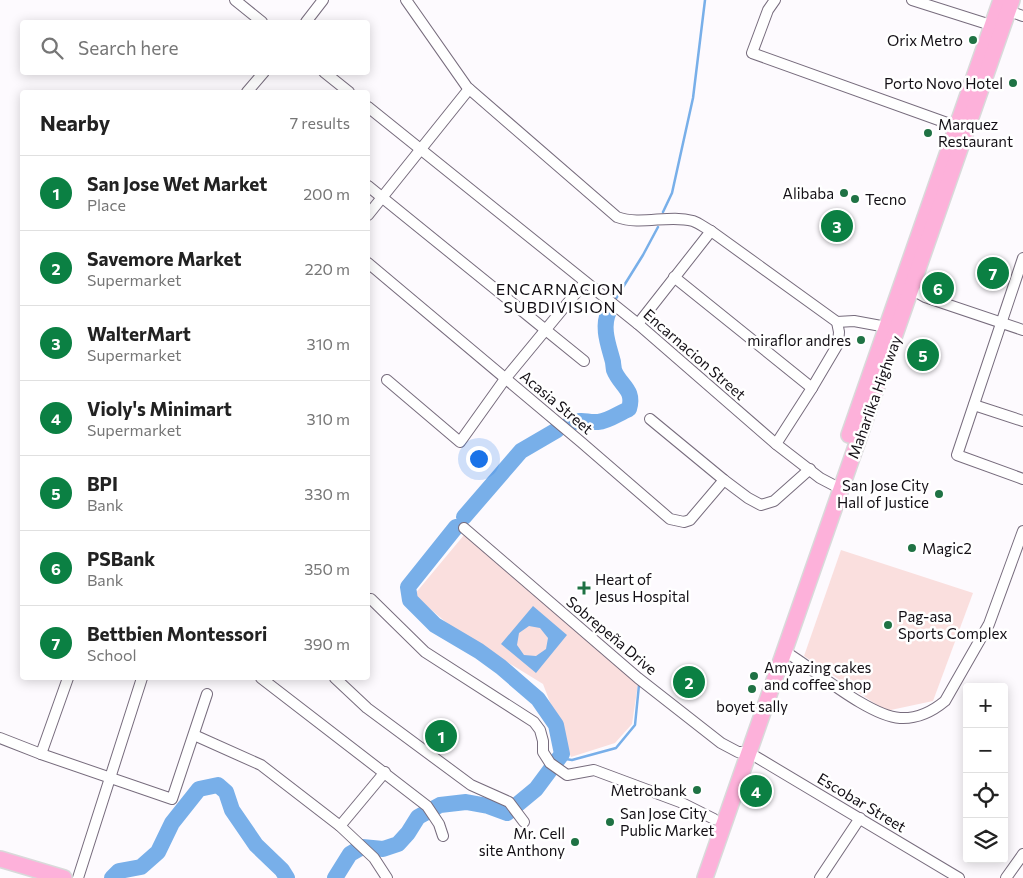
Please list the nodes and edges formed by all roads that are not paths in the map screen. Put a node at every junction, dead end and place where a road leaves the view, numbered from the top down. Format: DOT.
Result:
graph roads {
  1 [pos="235,0"];
  2 [pos="323,0"];
  3 [pos="406,0"];
  4 [pos="774,0"];
  5 [pos="912,0"];
  6 [pos="1005,4"];
  7 [pos="1023,16"];
  8 [pos="260,20"];
  9 [pos="308,20"];
  10 [pos="997,27"];
  11 [pos="262,75"];
  12 [pos="328,75"];
  13 [pos="469,89"];
  14 [pos="250,90"];
  15 [pos="346,90"];
  16 [pos="370,109"];
  17 [pos="962,129"];
  18 [pos="420,150"];
  19 [pos="370,188"];
  20 [pos="382,198"];
  21 [pos="370,213"];
  22 [pos="711,231"];
  23 [pos="1023,258"];
  24 [pos="370,265"];
  25 [pos="674,277"];
  26 [pos="585,282"];
  27 [pos="906,286"];
  28 [pos="837,322"];
  29 [pos="1001,322"];
  30 [pos="638,324"];
  31 [pos="892,328"];
  32 [pos="547,330"];
  33 [pos="1023,330"];
  34 [pos="584,360"];
  35 [pos="505,379"];
  36 [pos="387,380"];
  37 [pos="812,388"];
  38 [pos="974,404"];
  39 [pos="650,419"];
  40 [pos="1023,420"];
  41 [pos="776,444"];
  42 [pos="810,469"];
  43 [pos="1023,479"];
  44 [pos="724,480"];
  45 [pos="836,487"];
  46 [pos="464,528"];
  47 [pos="1023,530"];
  48 [pos="370,599"];
  49 [pos="784,651"];
  50 [pos="67,680"];
  51 [pos="141,680"];
  52 [pos="264,680"];
  53 [pos="337,680"];
  54 [pos="207,694"];
  55 [pos="194,735"];
  56 [pos="0,738"];
  57 [pos="743,752"];
  58 [pos="41,754"];
  59 [pos="385,772"];
  60 [pos="110,778"];
  61 [pos="521,818"];
  62 [pos="860,818"];
  63 [pos="714,819"];
  64 [pos="340,826"];
  65 [pos="443,836"];
  66 [pos="1023,854"];
  67 [pos="0,859"];
  68 [pos="64,878"];
  69 [pos="78,878"];
  70 [pos="388,878"];
  71 [pos="703,878"];
  72 [pos="820,878"];
  73 [pos="959,878"];
  74 [pos="1006,878"];
  1 -- 8 [label="street"];
  2 -- 9 [label="street"];
  3 -- 13 [label="street"];
  4 -- 17 [label="street"];
  5 -- 10 [label="street"];
  6 -- 7 [label="street"];
  6 -- 10 [label="highway, Maharlika Highway"];
  10 -- 17 [label="highway, Maharlika Highway"];
  11 -- 14 [label="street"];
  12 -- 15 [label="street"];
  13 -- 18 [label="street"];
  13 -- 22 [label="street"];
  16 -- 18 [label="street, Encarnacion Street"];
  17 -- 27 [label="highway, Maharlika Highway"];
  18 -- 20 [label="street"];
  18 -- 26 [label="street, Encarnacion Street"];
  19 -- 20 [label="street"];
  20 -- 21 [label="street"];
  20 -- 32 [label="street"];
  22 -- 25 [label="street"];
  22 -- 28 [label="street"];
  23 -- 29 [label="street"];
  24 -- 35 [label="street, Acasia Street"];
  25 -- 30 [label="street"];
  25 -- 37 [label="street"];
  26 -- 30 [label="street, Encarnacion Street"];
  26 -- 32 [label="street"];
  27 -- 29 [label="street"];
  27 -- 31 [label="highway, Maharlika Highway"];
  28 -- 31 [label="street"];
  28 -- 37 [label="street"];
  29 -- 33 [label="street"];
  29 -- 38 [label="street"];
  30 -- 41 [label="street, Encarnacion Street"];
  31 -- 45 [label="highway, Maharlika Highway"];
  32 -- 34 [label="street"];
  32 -- 35 [label="street"];
  35 -- 36 [label="street"];
  35 -- 44 [label="street, Acasia Street"];
  37 -- 41 [label="street"];
  38 -- 40 [label="street"];
  38 -- 43 [label="street"];
  39 -- 44 [label="street"];
  41 -- 42 [label="street, Encarnacion Street"];
  42 -- 44 [label="street"];
  42 -- 45 [label="street, Encarnacion Street"];
  45 -- 49 [label="highway, Maharlika Highway"];
  45 -- 57 [label="highway, Maharlika Highway"];
  46 -- 57 [label="street, Sobrepeña Drive"];
  47 -- 49 [label="street"];
  48 -- 63 [label="street"];
  49 -- 57 [label="highway, Maharlika Highway"];
  50 -- 58 [label="street"];
  51 -- 60 [label="street"];
  52 -- 59 [label="street"];
  53 -- 61 [label="street"];
  54 -- 55 [label="street"];
  55 -- 60 [label="street"];
  55 -- 64 [label="street"];
  56 -- 58 [label="street"];
  57 -- 62 [label="street, Escobar Street"];
  57 -- 63 [label="highway, Maharlika Highway"];
  57 -- 71 [label="highway, Maharlika Highway"];
  58 -- 60 [label="street"];
  59 -- 64 [label="street"];
  59 -- 65 [label="street"];
  60 -- 69 [label="street"];
  62 -- 72 [label="street"];
  62 -- 73 [label="street, Escobar Street"];
  63 -- 71 [label="highway, Maharlika Highway"];
  64 -- 70 [label="street"];
  66 -- 74 [label="street"];
  67 -- 68 [label="highway"];
}
